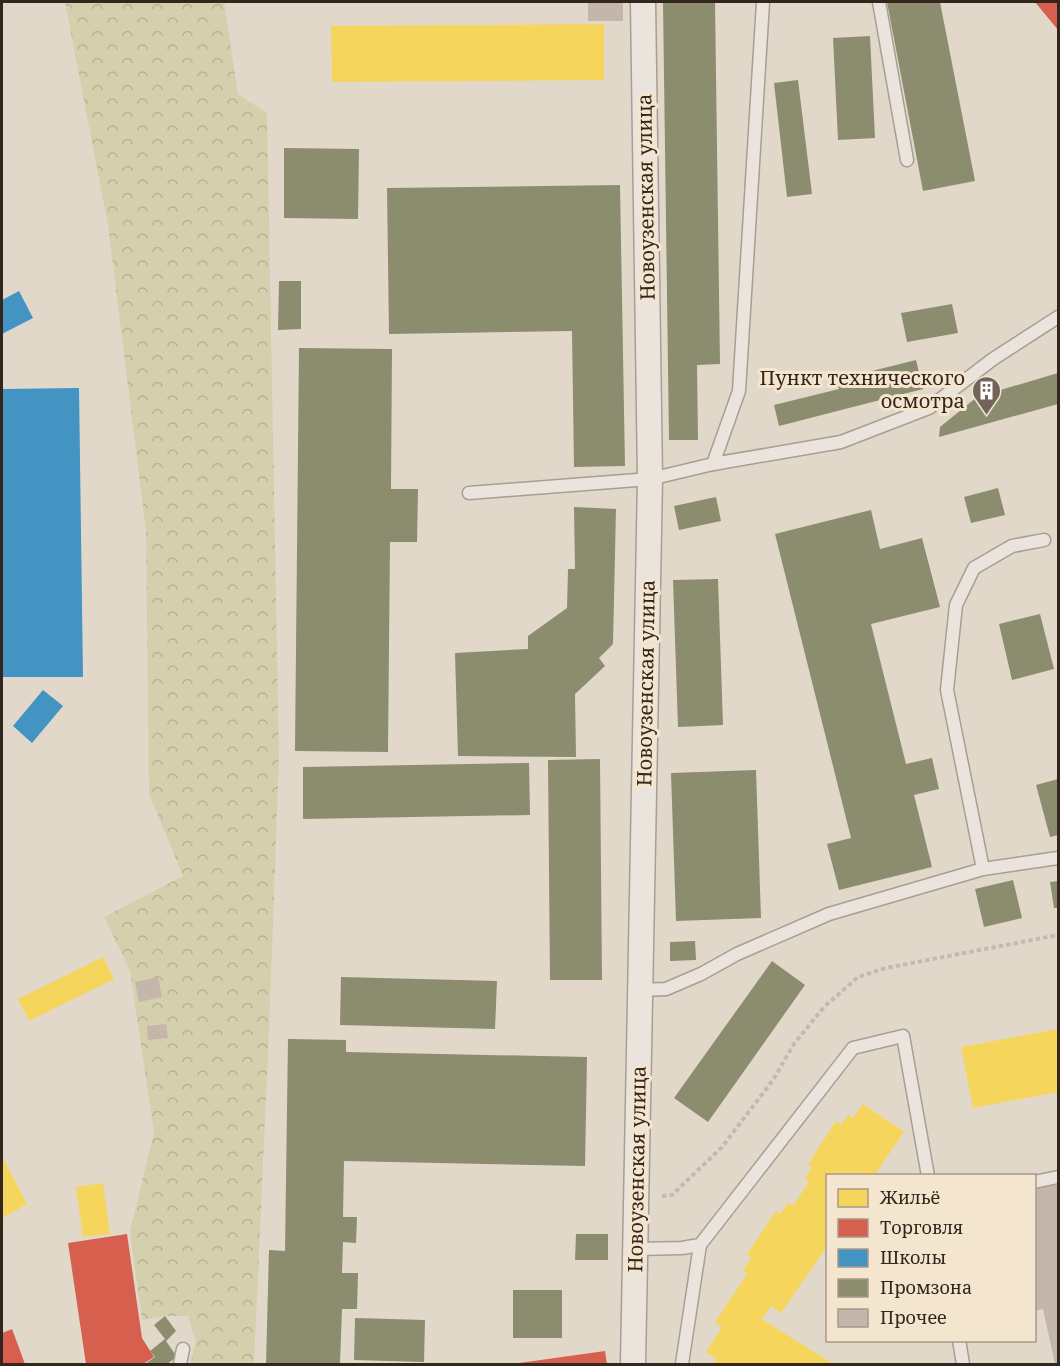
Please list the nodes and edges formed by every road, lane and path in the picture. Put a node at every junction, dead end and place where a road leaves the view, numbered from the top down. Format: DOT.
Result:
graph roads {
  1 [pos="643,2"];
  2 [pos="763,2"];
  3 [pos="879,2"];
  4 [pos="907,160"];
  5 [pos="1059,317"];
  6 [pos="713,464"];
  7 [pos="650,479"];
  8 [pos="469,494"];
  9 [pos="1044,540"];
  10 [pos="1059,858"];
  11 [pos="983,869"];
  12 [pos="640,990"];
  13 [pos="928,1174"];
  14 [pos="1059,1177"];
  15 [pos="1036,1182"];
  16 [pos="700,1245"];
  17 [pos="636,1249"];
  18 [pos="959,1342"];
  19 [pos="183,1349"];
  20 [pos="180,1365"];
  21 [pos="633,1365"];
  22 [pos="682,1365"];
  23 [pos="963,1365"];
  1 -- 7 [label="street, Новоузенская улица"];
  2 -- 6 [label="lane"];
  3 -- 4 [label="lane"];
  5 -- 6 [label="lane"];
  6 -- 7 [label="lane"];
  7 -- 8 [label="lane"];
  7 -- 12 [label="street, Новоузенская улица"];
  9 -- 11 [label="lane"];
  10 -- 11 [label="lane"];
  11 -- 12 [label="lane"];
  12 -- 17 [label="street, Новоузенская улица"];
  13 -- 16 [label="lane"];
  14 -- 15 [label="lane"];
  16 -- 17 [label="lane"];
  16 -- 22 [label="lane"];
  17 -- 21 [label="street, Новоузенская улица"];
  18 -- 23 [label="lane"];
  19 -- 20 [label="lane"];
}
